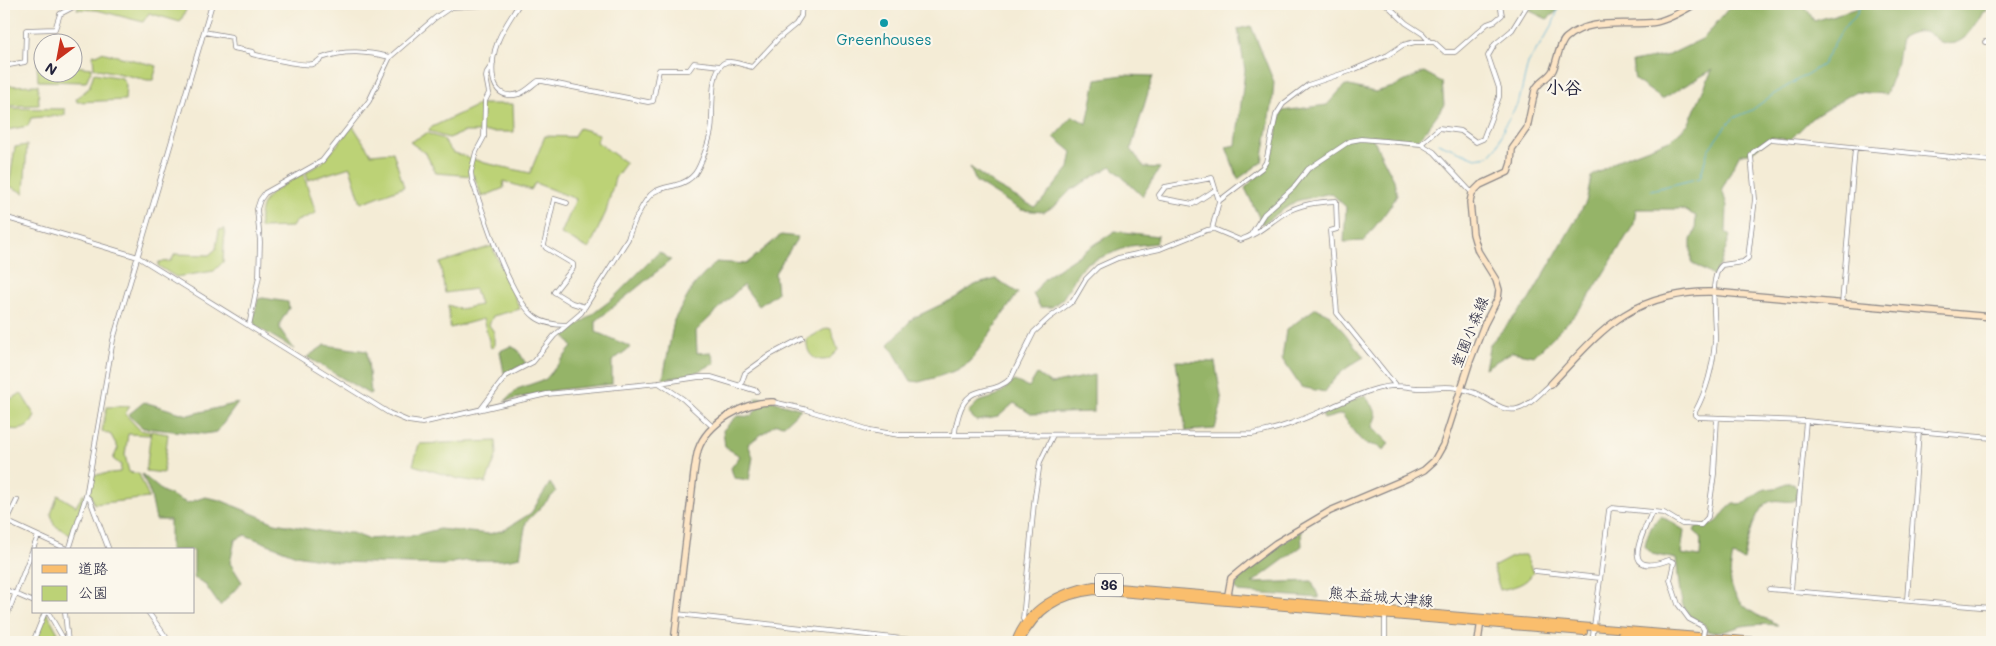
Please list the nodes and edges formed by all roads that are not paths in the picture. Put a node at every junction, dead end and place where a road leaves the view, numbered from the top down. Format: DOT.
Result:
graph roads {
  1 [pos="79,4"];
  2 [pos="212,4"];
  3 [pos="505,4"];
  4 [pos="519,4"];
  5 [pos="802,4"];
  6 [pos="1386,4"];
  7 [pos="1500,4"];
  8 [pos="1528,4"];
  9 [pos="1695,4"];
  10 [pos="204,32"];
  11 [pos="1429,41"];
  12 [pos="1985,42"];
  13 [pos="1992,42"];
  14 [pos="390,57"];
  15 [pos="493,62"];
  16 [pos="4,66"];
  17 [pos="720,66"];
  18 [pos="1421,144"];
  19 [pos="1855,148"];
  20 [pos="1992,161"];
  21 [pos="1215,190"];
  22 [pos="1472,193"];
  23 [pos="1218,202"];
  24 [pos="567,204"];
  25 [pos="4,217"];
  26 [pos="1212,229"];
  27 [pos="1250,236"];
  28 [pos="138,257"];
  29 [pos="1713,292"];
  30 [pos="1842,304"];
  31 [pos="585,307"];
  32 [pos="1992,317"];
  33 [pos="249,326"];
  34 [pos="568,326"];
  35 [pos="802,338"];
  36 [pos="659,383"];
  37 [pos="1551,384"];
  38 [pos="1396,386"];
  39 [pos="740,387"];
  40 [pos="1461,388"];
  41 [pos="757,391"];
  42 [pos="773,402"];
  43 [pos="481,409"];
  44 [pos="1717,418"];
  45 [pos="1806,422"];
  46 [pos="713,428"];
  47 [pos="1919,431"];
  48 [pos="955,434"];
  49 [pos="1052,435"];
  50 [pos="1992,438"];
  51 [pos="86,496"];
  52 [pos="17,500"];
  53 [pos="1652,512"];
  54 [pos="6,521"];
  55 [pos="4,527"];
  56 [pos="38,536"];
  57 [pos="33,548"];
  58 [pos="65,548"];
  59 [pos="70,548"];
  60 [pos="108,548"];
  61 [pos="32,551"];
  62 [pos="1535,571"];
  63 [pos="1600,578"];
  64 [pos="4,589"];
  65 [pos="1769,589"];
  66 [pos="1790,590"];
  67 [pos="15,594"];
  68 [pos="1227,598"];
  69 [pos="1907,600"];
  70 [pos="32,601"];
  71 [pos="1992,608"];
  72 [pos="45,614"];
  73 [pos="47,614"];
  74 [pos="65,614"];
  75 [pos="149,614"];
  76 [pos="677,614"];
  77 [pos="1385,616"];
  78 [pos="1482,619"];
  79 [pos="1026,622"];
  80 [pos="4,623"];
  81 [pos="1594,631"];
  82 [pos="34,642"];
  83 [pos="68,642"];
  84 [pos="142,642"];
  85 [pos="674,642"];
  86 [pos="930,642"];
  87 [pos="1015,642"];
  88 [pos="1020,642"];
  89 [pos="1386,642"];
  90 [pos="1478,642"];
  91 [pos="1592,642"];
  92 [pos="1703,642"];
  93 [pos="1769,642"];
  1 -- 16 [label="street"];
  2 -- 10 [label="street"];
  3 -- 14 [label="street"];
  4 -- 15 [label="street"];
  5 -- 17 [label="street"];
  6 -- 11 [label="street"];
  7 -- 11 [label="street"];
  8 -- 18 [label="street"];
  9 -- 22 [label="main road"];
  10 -- 14 [label="street"];
  10 -- 28 [label="street"];
  11 -- 23 [label="street"];
  12 -- 13 [label="street"];
  14 -- 33 [label="street"];
  15 -- 17 [label="street"];
  15 -- 34 [label="street"];
  17 -- 31 [label="street"];
  18 -- 22 [label="street"];
  18 -- 27 [label="street"];
  19 -- 20 [label="street"];
  19 -- 29 [label="street"];
  19 -- 30 [label="street"];
  21 -- 21 [label="street"];
  21 -- 23 [label="street"];
  22 -- 40 [label="main road, 堂園小森線"];
  23 -- 26 [label="street"];
  24 -- 31 [label="street"];
  25 -- 28 [label="street"];
  26 -- 27 [label="street"];
  26 -- 48 [label="street"];
  27 -- 38 [label="street"];
  28 -- 33 [label="street"];
  28 -- 51 [label="street"];
  29 -- 30 [label="main road"];
  29 -- 37 [label="main road"];
  29 -- 44 [label="street"];
  30 -- 32 [label="main road"];
  31 -- 34 [label="street"];
  33 -- 43 [label="street"];
  34 -- 43 [label="street"];
  35 -- 39 [label="street"];
  36 -- 39 [label="street"];
  36 -- 43 [label="street"];
  36 -- 46 [label="street"];
  37 -- 40 [label="street"];
  38 -- 40 [label="street"];
  38 -- 49 [label="street"];
  39 -- 41 [label="street"];
  40 -- 68 [label="main road, 堂園小森線"];
  42 -- 46 [label="main road"];
  42 -- 48 [label="street"];
  44 -- 45 [label="street"];
  44 -- 53 [label="street"];
  45 -- 47 [label="street"];
  45 -- 66 [label="street"];
  46 -- 76 [label="main road"];
  47 -- 50 [label="street"];
  47 -- 69 [label="street"];
  48 -- 49 [label="street"];
  49 -- 79 [label="street"];
  51 -- 59 [label="street"];
  51 -- 60 [label="street"];
  52 -- 54 [label="street"];
  53 -- 63 [label="street"];
  53 -- 92 [label="street, bridge"];
  54 -- 55 [label="street"];
  54 -- 56 [label="street"];
  56 -- 57 [label="street"];
  56 -- 58 [label="street"];
  61 -- 67 [label="street"];
  62 -- 63 [label="street"];
  63 -- 81 [label="street"];
  64 -- 67 [label="street"];
  65 -- 66 [label="street"];
  66 -- 69 [label="street"];
  67 -- 70 [label="street"];
  67 -- 80 [label="street"];
  68 -- 77 [label="main road, 熊本益城大津線 / 36"];
  68 -- 78 [label="main road, 熊本益城大津線 / 36"];
  68 -- 79 [label="main road, 熊本益城大津線 / 36"];
  68 -- 88 [label="main road, 熊本益城大津線 / 36"];
  69 -- 71 [label="street"];
  72 -- 82 [label="street"];
  73 -- 83 [label="street"];
  74 -- 83 [label="street"];
  75 -- 84 [label="street"];
  76 -- 85 [label="main road"];
  76 -- 86 [label="street"];
  77 -- 78 [label="main road, 熊本益城大津線 / 36"];
  77 -- 89 [label="street"];
  78 -- 81 [label="main road, 熊本益城大津線 / 36"];
  78 -- 90 [label="main road"];
  79 -- 87 [label="main road, 熊本益城大津線 / 36"];
  81 -- 91 [label="street"];
  81 -- 92 [label="main road, 熊本益城大津線 / 36"];
  81 -- 93 [label="main road, 熊本益城大津線 / 36"];
}
